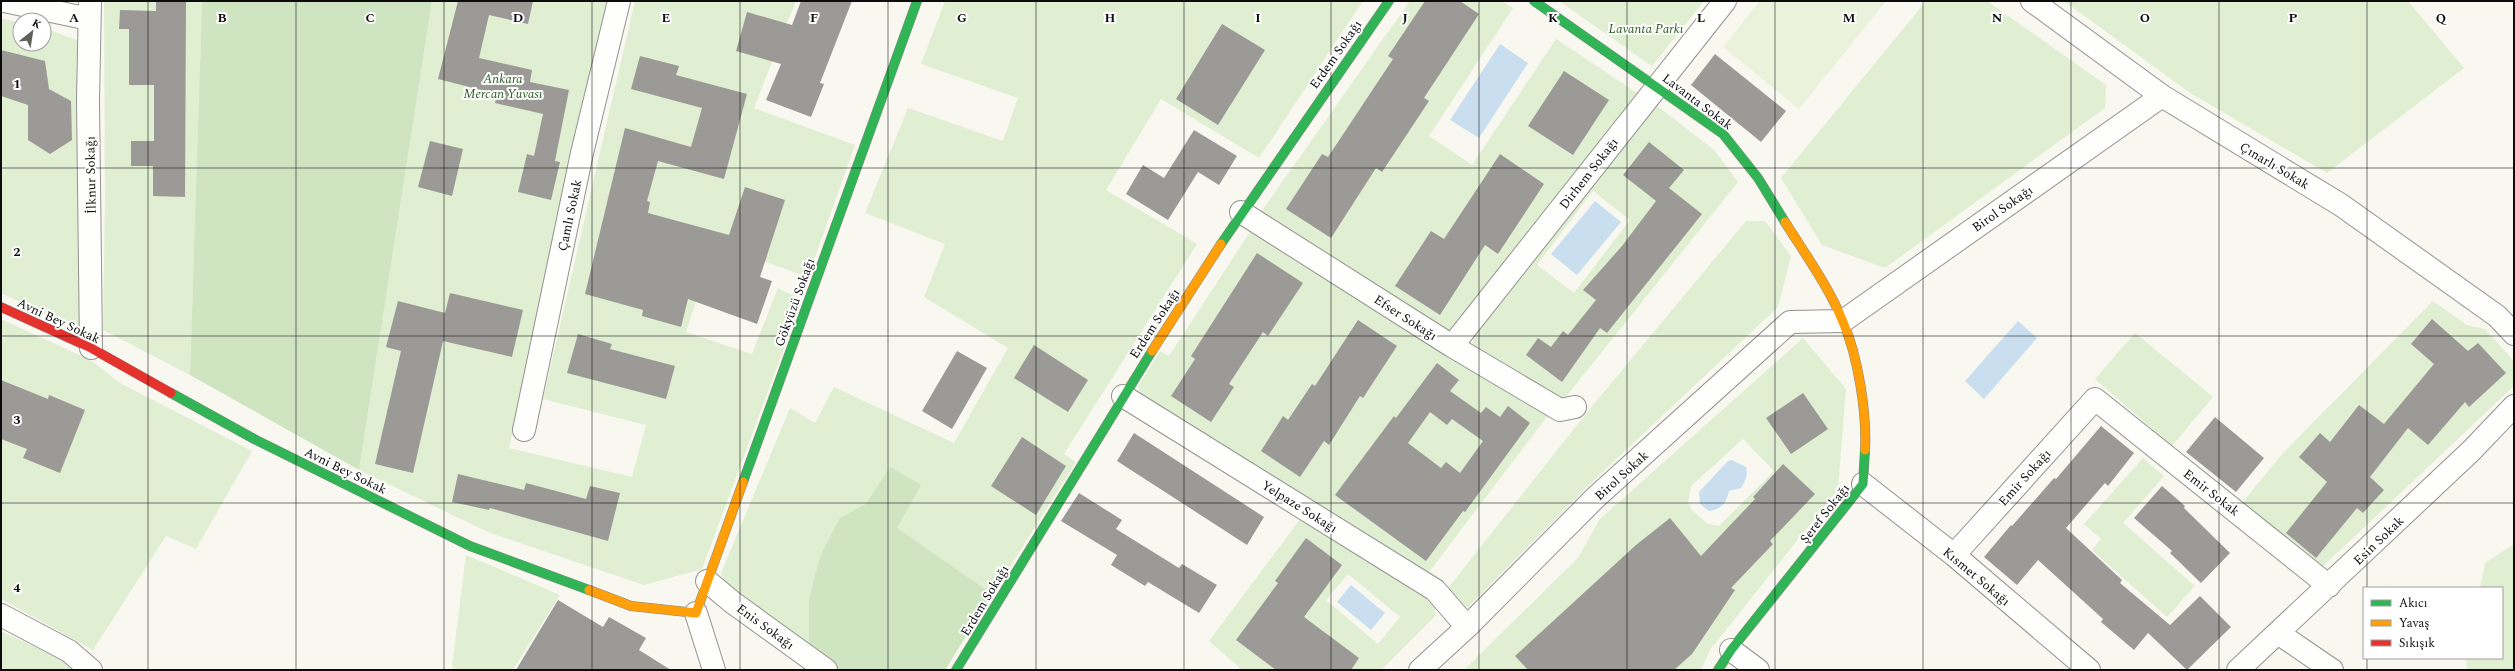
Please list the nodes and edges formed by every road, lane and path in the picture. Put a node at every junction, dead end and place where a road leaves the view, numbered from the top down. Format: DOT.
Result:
graph roads {
  1 [pos="4,1"];
  2 [pos="619,1"];
  3 [pos="917,1"];
  4 [pos="1389,1"];
  5 [pos="1534,1"];
  6 [pos="1725,1"];
  7 [pos="2032,1"];
  8 [pos="90,10"];
  9 [pos="1657,85"];
  10 [pos="2162,96"];
  11 [pos="1241,212"];
  12 [pos="1,307"];
  13 [pos="1843,321"];
  14 [pos="2514,334"];
  15 [pos="1452,346"];
  16 [pos="91,348"];
  17 [pos="1123,396"];
  18 [pos="2095,399"];
  19 [pos="2514,406"];
  20 [pos="1575,407"];
  21 [pos="524,430"];
  22 [pos="1863,484"];
  23 [pos="1954,555"];
  24 [pos="707,580"];
  25 [pos="2329,586"];
  26 [pos="696,613"];
  27 [pos="1,615"];
  28 [pos="1467,627"];
  29 [pos="2278,633"];
  30 [pos="1731,650"];
  31 [pos="91,670"];
  32 [pos="714,670"];
  33 [pos="826,670"];
  34 [pos="956,670"];
  35 [pos="1420,670"];
  36 [pos="1718,670"];
  37 [pos="1758,670"];
  38 [pos="2089,670"];
  39 [pos="2238,670"];
  40 [pos="2332,670"];
  1 -- 8 [label="street"];
  2 -- 21 [label="street, Çamlı Sokak"];
  3 -- 24 [label="street, Gökyüzü Sokağı"];
  4 -- 11 [label="street, Erdem Sokağı"];
  5 -- 9 [label="street, Lavanta Sokak"];
  6 -- 9 [label="street, Dirhem Sokağı"];
  7 -- 10 [label="street, Çınarlı Sokak"];
  8 -- 16 [label="street, İlknur Sokağı"];
  9 -- 13 [label="street, Lavanta Sokak"];
  9 -- 15 [label="street, Dirhem Sokağı"];
  10 -- 13 [label="street, Birol Sokağı"];
  10 -- 14 [label="street, Çınarlı Sokak"];
  11 -- 15 [label="street, Efser Sokağı"];
  11 -- 17 [label="street, Erdem Sokağı"];
  12 -- 16 [label="street, Avni Bey Sokak"];
  13 -- 22 [label="street, Şeref Sokağı"];
  13 -- 28 [label="street, Birol Sokak"];
  15 -- 20 [label="street, Efser Sokağı"];
  16 -- 26 [label="street, Avni Bey Sokak"];
  17 -- 28 [label="street, Yelpaze Sokağı"];
  17 -- 34 [label="street, Erdem Sokağı"];
  18 -- 23 [label="street, Emir Sokağı"];
  18 -- 25 [label="street, Emir Sokak"];
  19 -- 25 [label="street, Esin Sokak"];
  22 -- 23 [label="street, Kısmet Sokağı"];
  22 -- 30 [label="street, Şeref Sokağı"];
  23 -- 38 [label="street, Kısmet Sokağı"];
  24 -- 26 [label="street, Gökyüzü Sokağı"];
  24 -- 33 [label="street, Enis Sokağı"];
  25 -- 29 [label="street, Esin Sokak"];
  26 -- 32 [label="street"];
  27 -- 31 [label="street"];
  28 -- 35 [label="street, Birol Sokak"];
  29 -- 39 [label="street, Esin Sokak"];
  29 -- 40 [label="street"];
  30 -- 36 [label="street, Şeref Sokağı"];
  30 -- 37 [label="street"];
}
